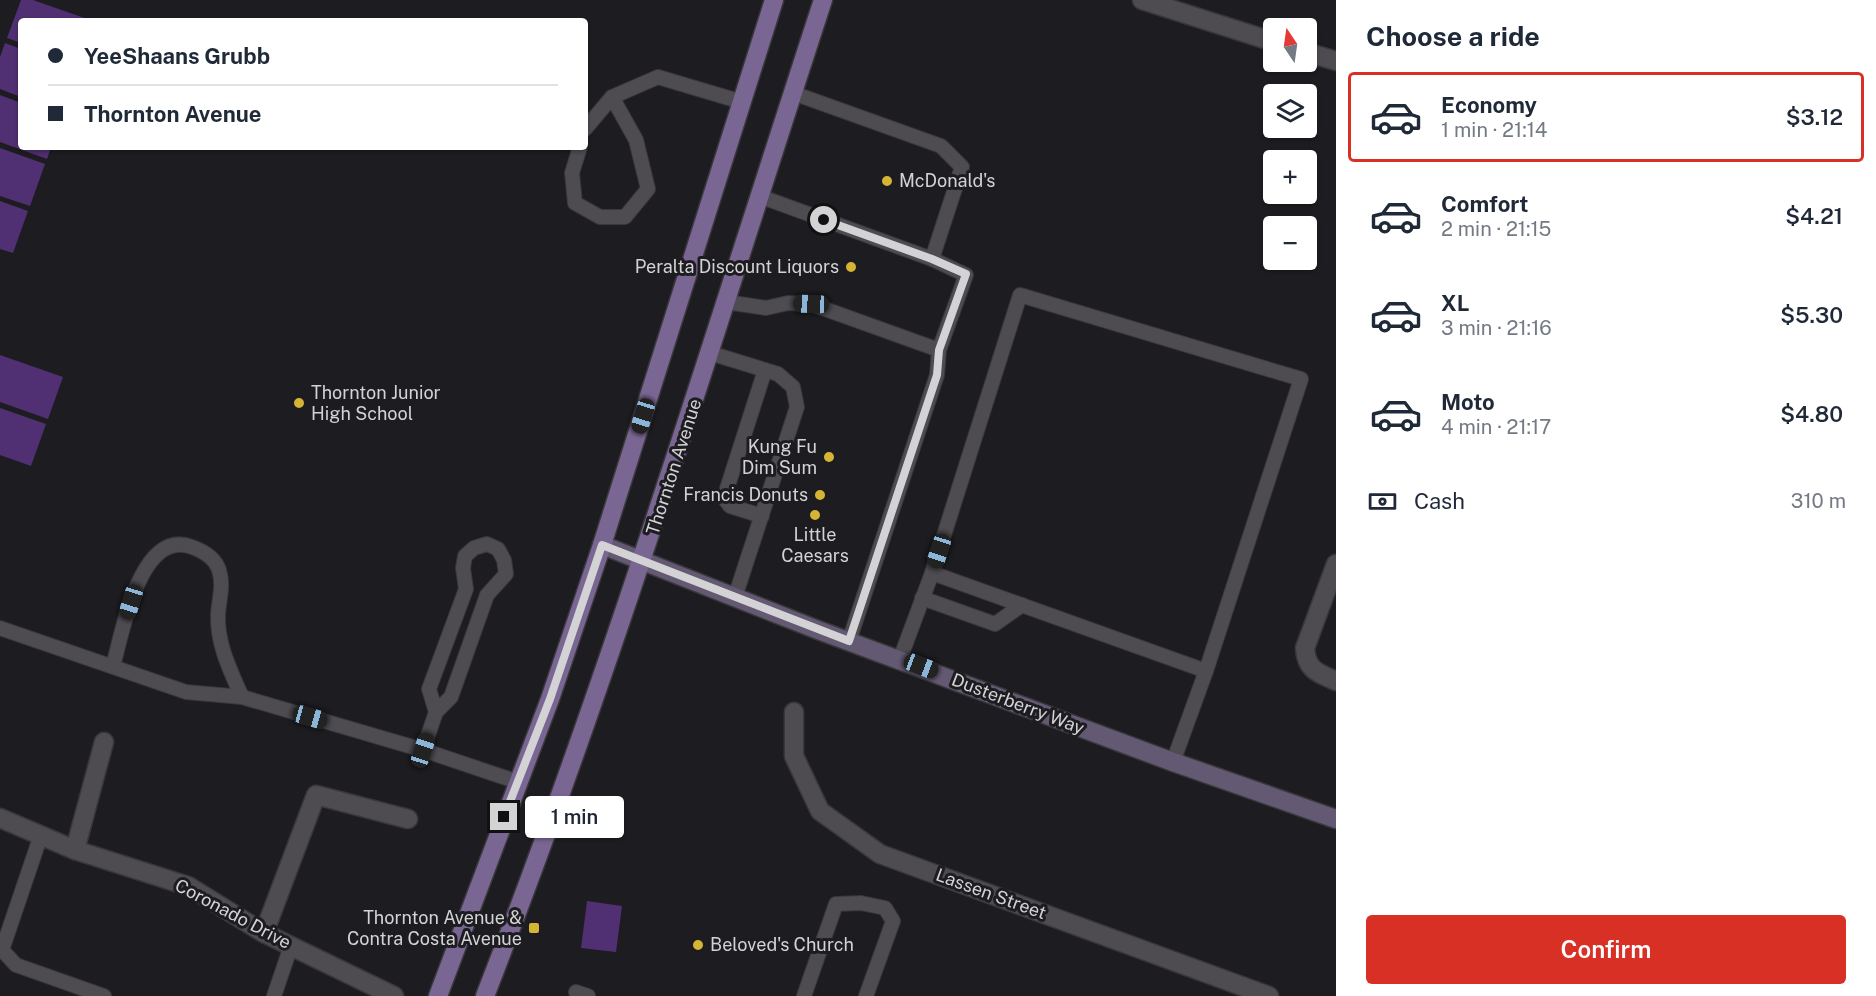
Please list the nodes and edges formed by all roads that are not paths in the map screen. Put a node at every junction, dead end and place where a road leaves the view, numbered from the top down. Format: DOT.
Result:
graph roads {
  1 [pos="774,0"];
  2 [pos="823,0"];
  3 [pos="1142,0"];
  4 [pos="1263,38"];
  5 [pos="1317,55"];
  6 [pos="1336,61"];
  7 [pos="793,93"];
  8 [pos="612,97"];
  9 [pos="742,102"];
  10 [pos="588,125"];
  11 [pos="579,150"];
  12 [pos="759,196"];
  13 [pos="932,259"];
  14 [pos="726,302"];
  15 [pos="939,350"];
  16 [pos="710,353"];
  17 [pos="765,370"];
  18 [pos="762,516"];
  19 [pos="602,545"];
  20 [pos="644,560"];
  21 [pos="1336,564"];
  22 [pos="932,573"];
  23 [pos="735,597"];
  24 [pos="922,598"];
  25 [pos="1022,605"];
  26 [pos="0,627"];
  27 [pos="849,641"];
  28 [pos="900,658"];
  29 [pos="112,666"];
  30 [pos="1206,671"];
  31 [pos="1336,681"];
  32 [pos="242,697"];
  33 [pos="436,712"];
  34 [pos="794,712"];
  35 [pos="104,742"];
  36 [pos="423,750"];
  37 [pos="1173,762"];
  38 [pos="518,782"];
  39 [pos="408,819"];
  40 [pos="1336,819"];
  41 [pos="1,820"];
  42 [pos="41,835"];
  43 [pos="75,850"];
  44 [pos="264,933"];
  45 [pos="291,946"];
  46 [pos="104,996"];
  47 [pos="274,996"];
  48 [pos="394,996"];
  49 [pos="438,996"];
  50 [pos="485,996"];
  51 [pos="804,996"];
  52 [pos="866,996"];
  53 [pos="1269,996"];
  1 -- 9 [label="main road"];
  2 -- 7 [label="main road, Thornton Avenue"];
  3 -- 4 [label="street"];
  5 -- 6 [label="street"];
  7 -- 12 [label="main road, Thornton Avenue"];
  7 -- 13 [label="lane"];
  8 -- 9 [label="lane"];
  8 -- 10 [label="lane"];
  8 -- 11 [label="lane"];
  9 -- 19 [label="main road"];
  12 -- 13 [label="lane"];
  12 -- 14 [label="main road, Thornton Avenue"];
  13 -- 15 [label="lane"];
  14 -- 15 [label="lane"];
  14 -- 16 [label="main road, Thornton Avenue"];
  15 -- 27 [label="lane"];
  16 -- 17 [label="lane"];
  16 -- 20 [label="main road, Thornton Avenue"];
  17 -- 18 [label="lane"];
  17 -- 18 [label="lane"];
  18 -- 23 [label="lane"];
  19 -- 20 [label="main road, Dusterberry Way"];
  19 -- 38 [label="main road"];
  20 -- 23 [label="main road, Dusterberry Way"];
  20 -- 50 [label="main road, Thornton Avenue"];
  21 -- 31 [label="street"];
  22 -- 24 [label="lane"];
  22 -- 25 [label="lane"];
  22 -- 30 [label="lane"];
  23 -- 27 [label="main road, Dusterberry Way"];
  24 -- 25 [label="lane"];
  24 -- 28 [label="lane"];
  25 -- 30 [label="lane"];
  26 -- 29 [label="lane"];
  27 -- 28 [label="main road, Dusterberry Way"];
  28 -- 37 [label="main road, Dusterberry Way"];
  29 -- 32 [label="lane"];
  29 -- 32 [label="lane"];
  30 -- 37 [label="lane"];
  32 -- 36 [label="lane"];
  33 -- 33 [label="lane"];
  33 -- 36 [label="lane"];
  34 -- 53 [label="street, Lassen Street"];
  35 -- 43 [label="street"];
  36 -- 38 [label="lane"];
  37 -- 40 [label="main road, Dusterberry Way"];
  38 -- 49 [label="main road"];
  39 -- 44 [label="street"];
  41 -- 42 [label="street, Coronado Drive"];
  42 -- 43 [label="street, Coronado Drive"];
  42 -- 46 [label="lane"];
  43 -- 44 [label="street, Coronado Drive"];
  44 -- 45 [label="street, Coronado Drive"];
  45 -- 47 [label="lane"];
  45 -- 48 [label="street, Coronado Drive"];
  51 -- 52 [label="lane"];
}
